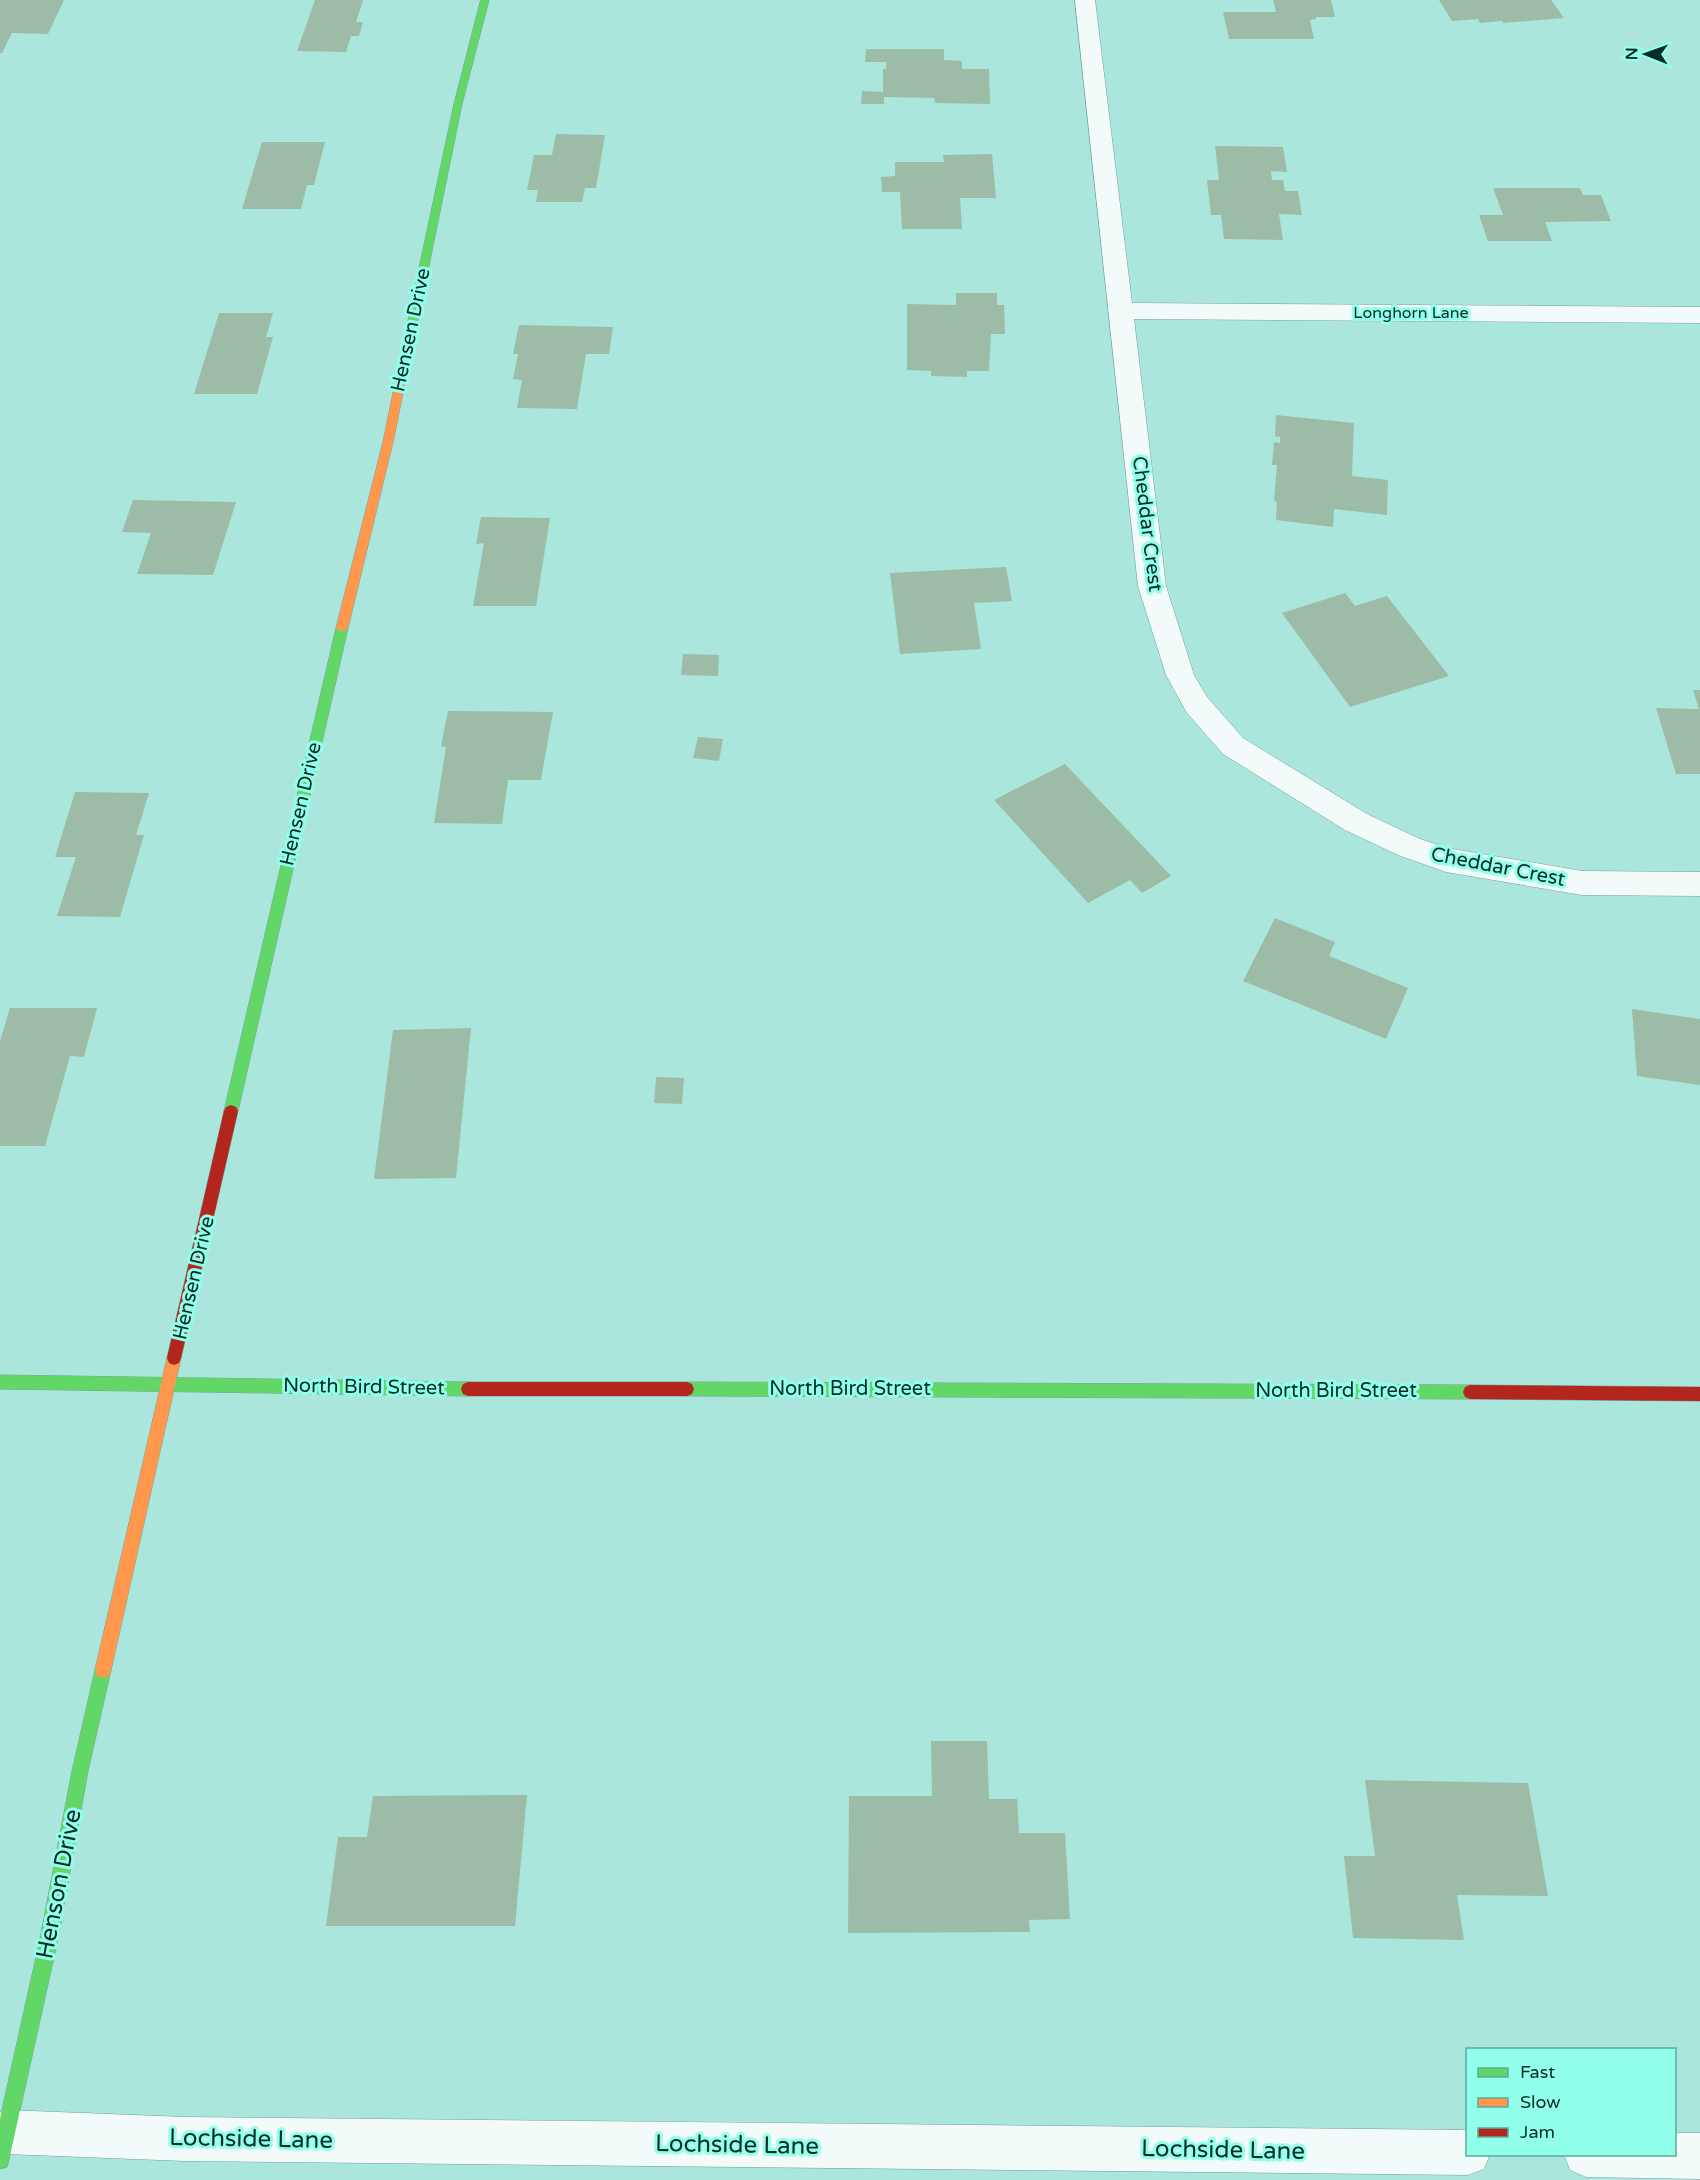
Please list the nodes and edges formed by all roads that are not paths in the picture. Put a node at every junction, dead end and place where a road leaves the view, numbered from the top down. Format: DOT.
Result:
graph roads {
  1 [pos="485,0"];
  2 [pos="1085,0"];
  3 [pos="1122,311"];
  4 [pos="1700,315"];
  5 [pos="1700,884"];
  6 [pos="0,1382"];
  7 [pos="170,1383"];
  8 [pos="1700,1394"];
  9 [pos="118,1607"];
  10 [pos="3,2146"];
  11 [pos="1466,2153"];
  12 [pos="1676,2156"];
  13 [pos="1700,2156"];
  1 -- 7 [label="street, Hensen Drive"];
  2 -- 3 [label="street, Cheddar Crest"];
  3 -- 4 [label="street, Longhorn Lane"];
  3 -- 5 [label="street, Cheddar Crest"];
  6 -- 7 [label="street, North Bird Street"];
  7 -- 8 [label="street, North Bird Street"];
  7 -- 9 [label="street, Hensen Drive"];
  9 -- 10 [label="street, Henson Drive"];
  10 -- 11 [label="street, Lochside Lane"];
  12 -- 13 [label="street"];
}
